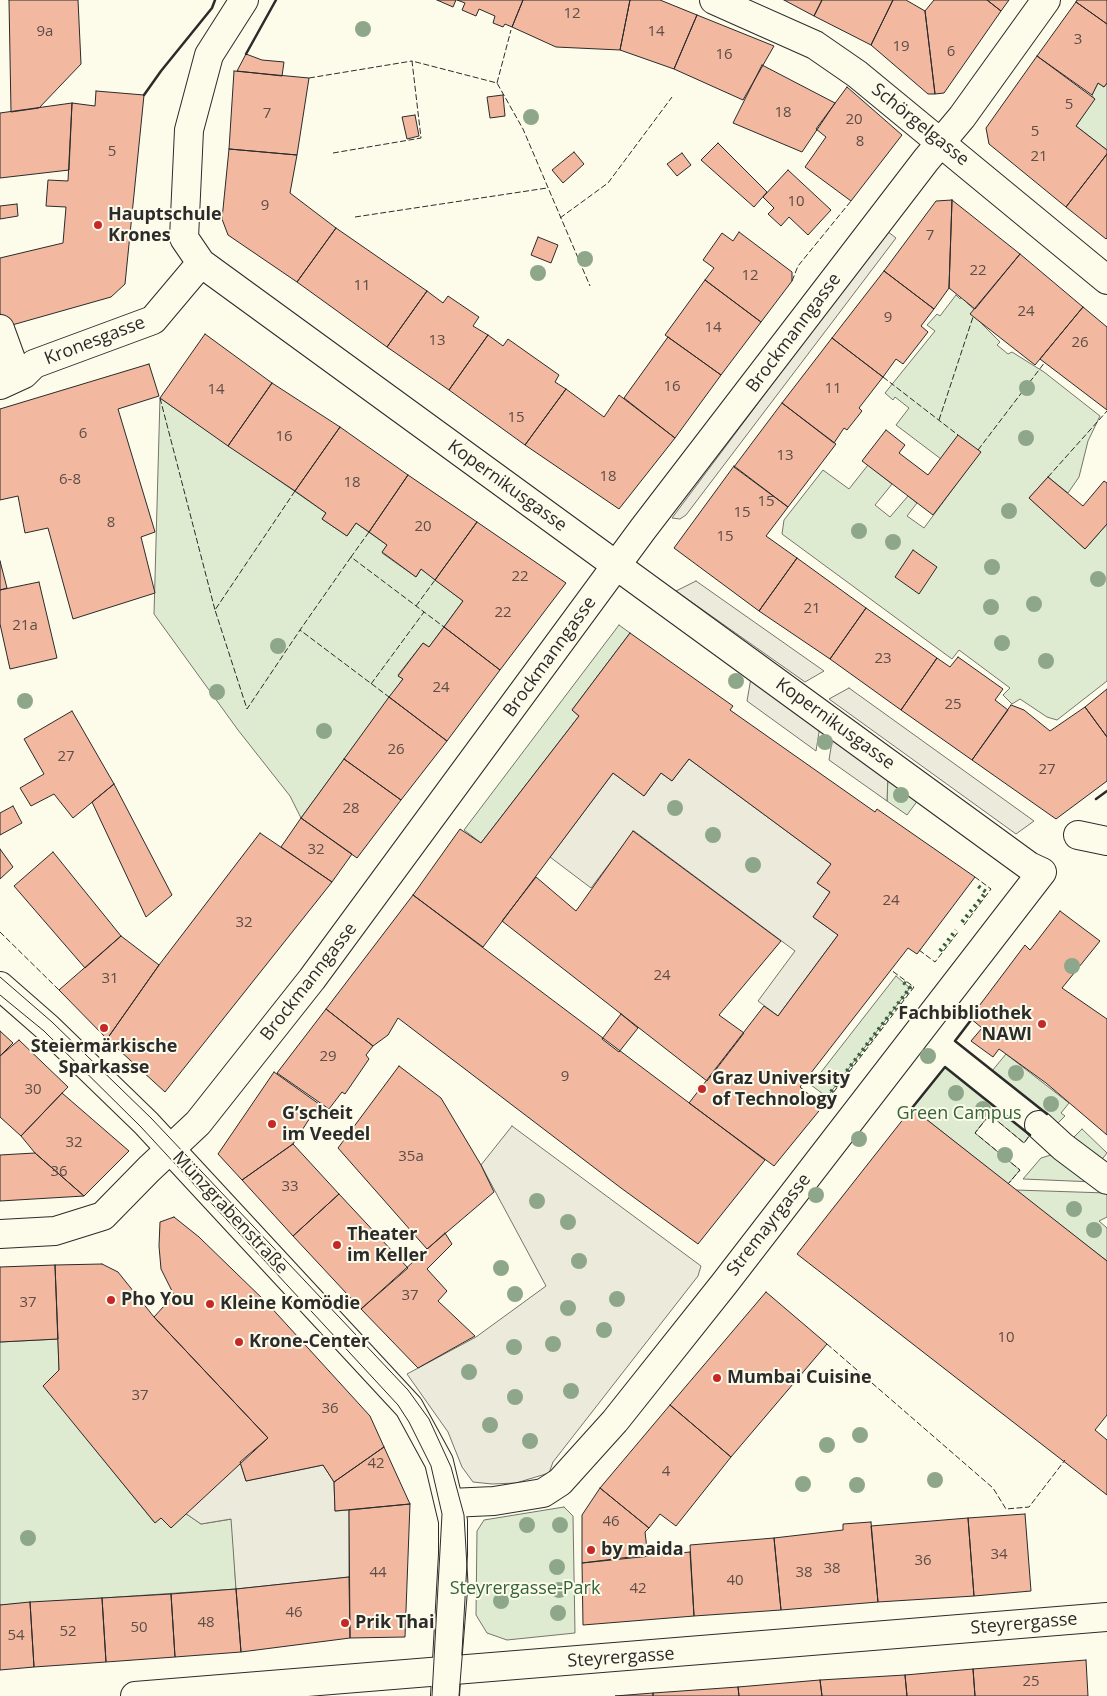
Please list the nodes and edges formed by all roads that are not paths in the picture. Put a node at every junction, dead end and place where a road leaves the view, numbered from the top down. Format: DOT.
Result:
graph roads {
  1 [pos="244,0"];
  2 [pos="714,0"];
  3 [pos="1046,0"];
  4 [pos="942,142"];
  5 [pos="200,263"];
  6 [pos="1107,280"];
  7 [pos="0,329"];
  8 [pos="12,379"];
  9 [pos="616,566"];
  10 [pos="1078,835"];
  11 [pos="1107,841"];
  12 [pos="1042,872"];
  13 [pos="0,986"];
  14 [pos="1039,1125"];
  15 [pos="171,1149"];
  16 [pos="1107,1180"];
  17 [pos="0,1234"];
  18 [pos="450,1503"];
  19 [pos="1107,1617"];
  20 [pos="445,1684"];
  21 [pos="135,1696"];
  1 -- 5 [label="street, Kopernikusgasse"];
  2 -- 4 [label="street, Schörgelgasse"];
  3 -- 4 [label="street, Brockmanngasse"];
  4 -- 6 [label="street, Schörgelgasse"];
  4 -- 9 [label="street, Brockmanngasse"];
  5 -- 8 [label="street, Kronesgasse"];
  5 -- 9 [label="street, Kopernikusgasse"];
  7 -- 8 [label="street"];
  9 -- 12 [label="street, Kopernikusgasse"];
  9 -- 15 [label="street, Brockmanngasse"];
  10 -- 11 [label="street"];
  12 -- 18 [label="street, Stremayrgasse"];
  13 -- 15 [label="street, Münzgrabenstraße"];
  14 -- 16 [label="street"];
  15 -- 17 [label="street, Brockmanngasse"];
  15 -- 18 [label="street, Münzgrabenstraße"];
  18 -- 20 [label="street, Münzgrabenstraße"];
  19 -- 20 [label="street, Steyrergasse"];
  20 -- 21 [label="street, Steyrergasse"];
}
